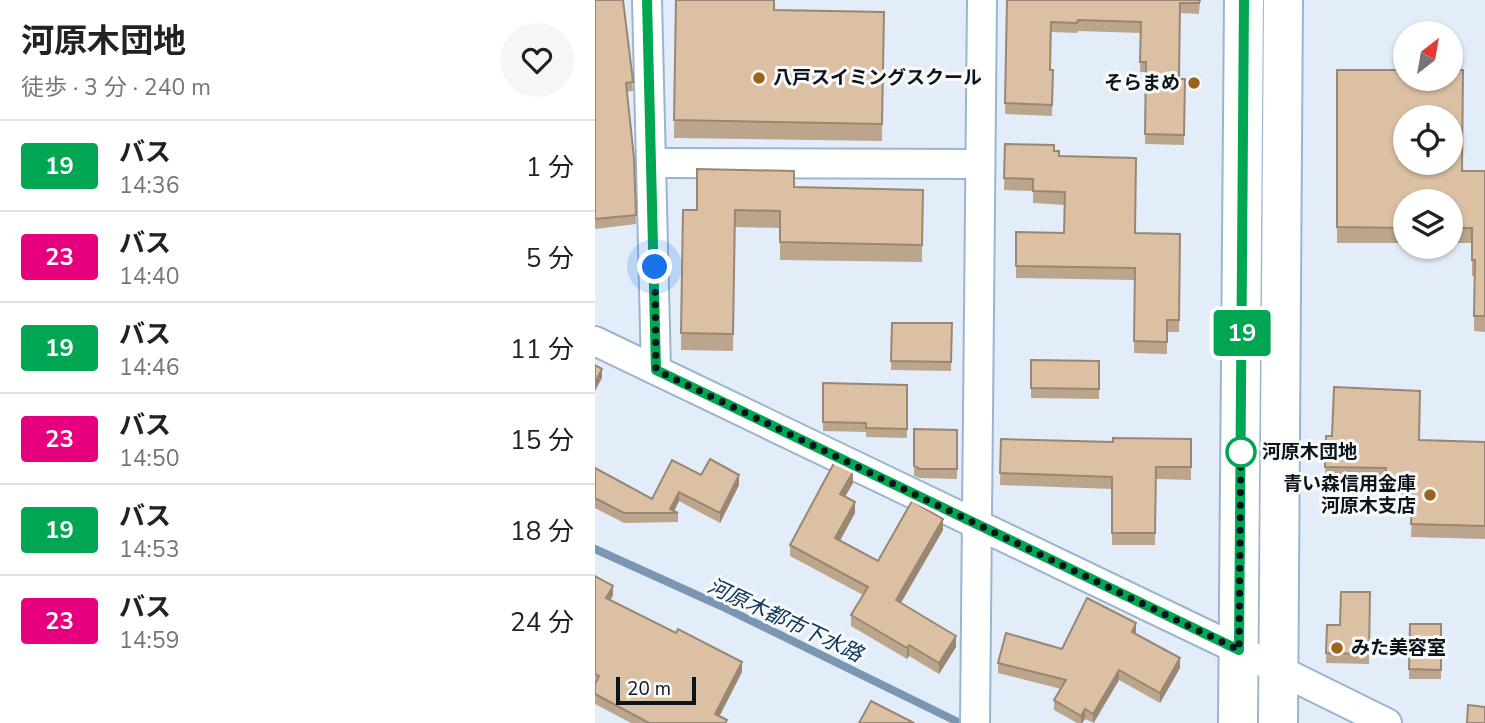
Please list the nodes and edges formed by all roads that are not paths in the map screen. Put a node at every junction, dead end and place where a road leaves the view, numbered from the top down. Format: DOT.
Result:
graph roads {
  1 [pos="647,0"];
  2 [pos="982,0"];
  3 [pos="1244,0"];
  4 [pos="1283,0"];
  5 [pos="653,163"];
  6 [pos="980,164"];
  7 [pos="595,341"];
  8 [pos="656,370"];
  9 [pos="977,526"];
  10 [pos="1239,650"];
  11 [pos="1278,669"];
  12 [pos="975,723"];
  13 [pos="1238,723"];
  14 [pos="1278,723"];
  15 [pos="1387,723"];
  1 -- 5 [label="street"];
  2 -- 6 [label="street"];
  3 -- 10 [label="street"];
  4 -- 11 [label="street"];
  5 -- 6 [label="street"];
  5 -- 8 [label="street"];
  6 -- 9 [label="street"];
  7 -- 8 [label="street"];
  8 -- 9 [label="street"];
  9 -- 10 [label="street"];
  9 -- 12 [label="street"];
  10 -- 11 [label="street"];
  10 -- 13 [label="street"];
  11 -- 14 [label="street"];
  11 -- 15 [label="street"];
}
